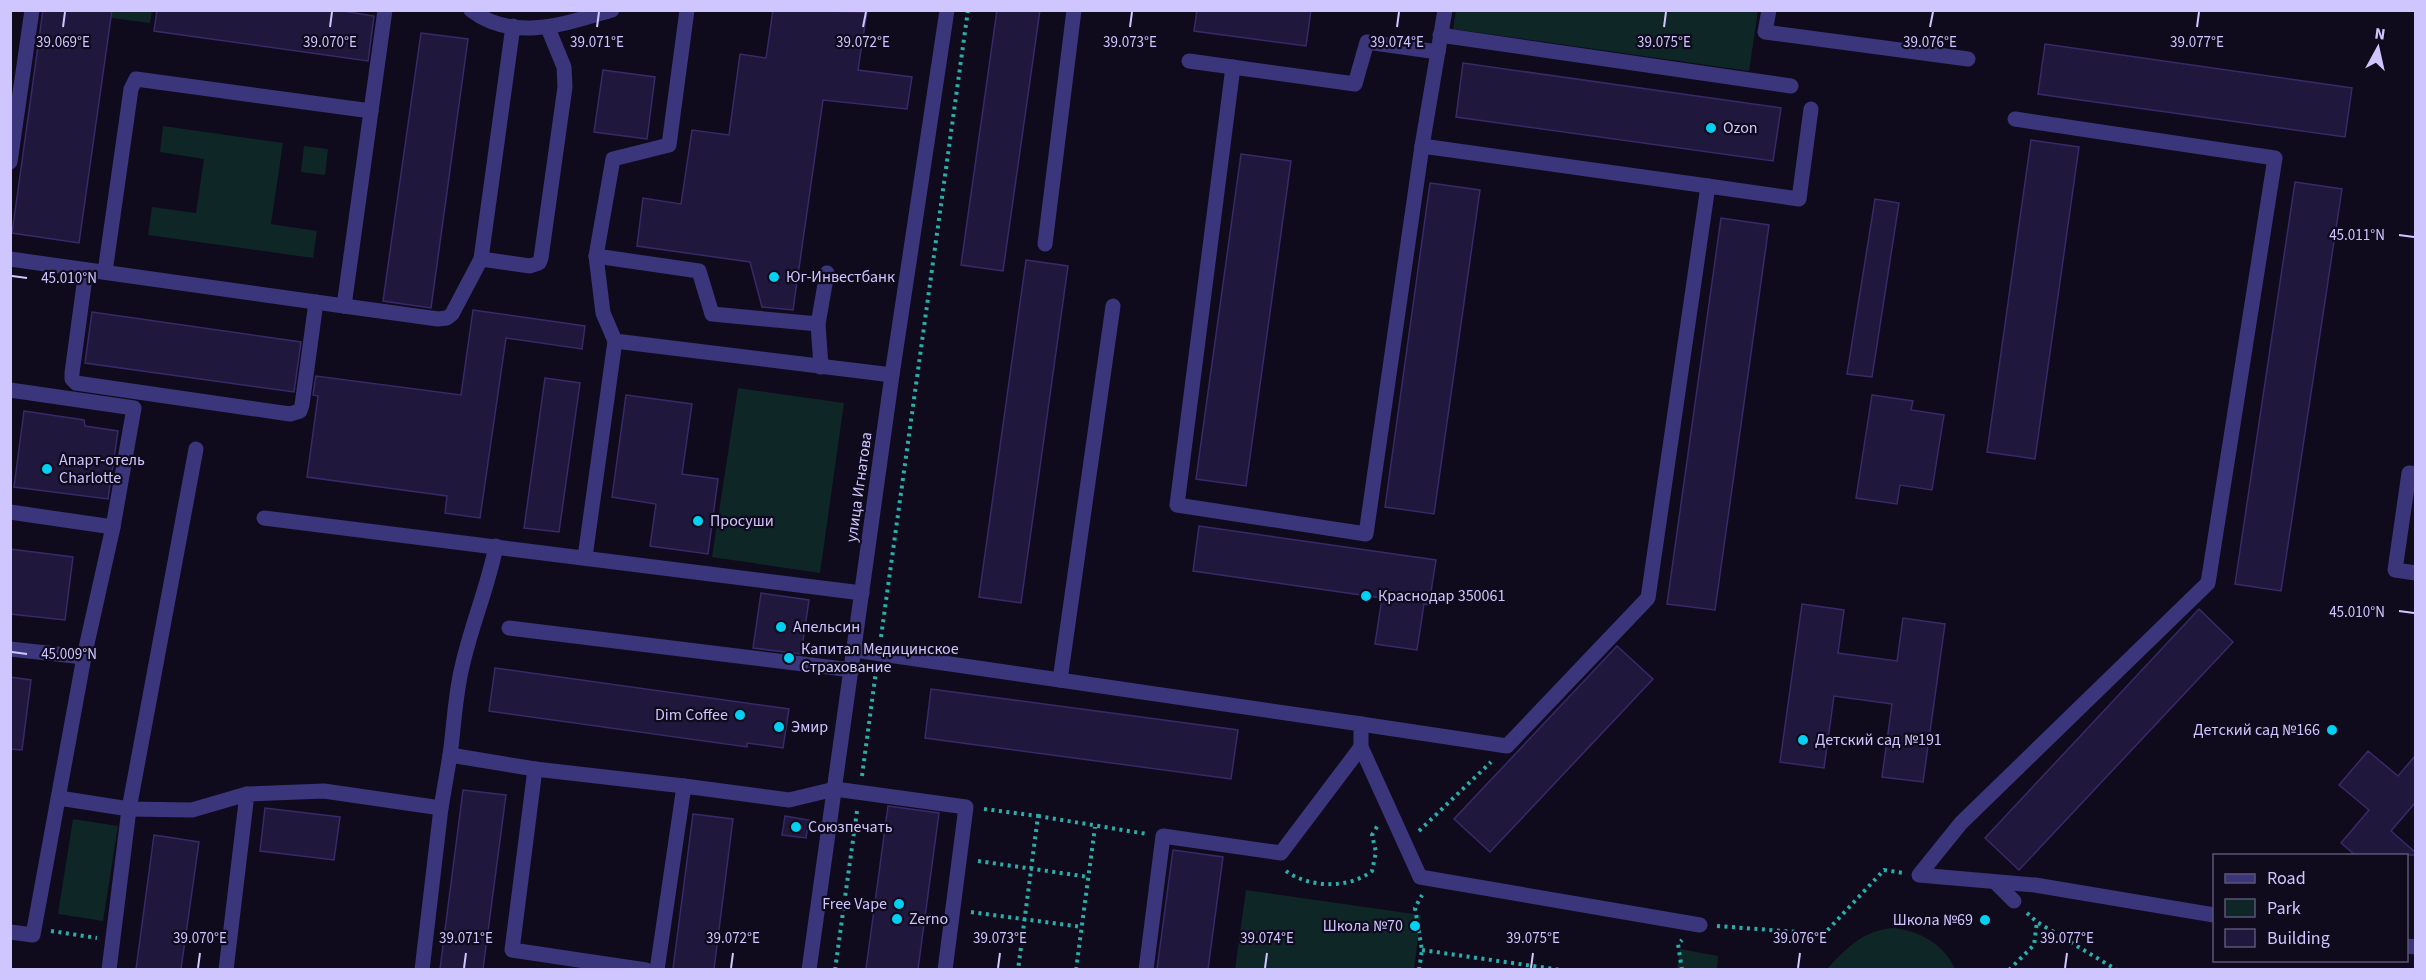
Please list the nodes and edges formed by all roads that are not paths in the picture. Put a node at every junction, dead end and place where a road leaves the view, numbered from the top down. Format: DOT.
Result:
graph roads {
  1 [pos="32,10"];
  2 [pos="385,10"];
  3 [pos="471,10"];
  4 [pos="612,10"];
  5 [pos="687,10"];
  6 [pos="947,10"];
  7 [pos="1074,10"];
  8 [pos="1445,10"];
  9 [pos="1769,10"];
  10 [pos="579,16"];
  11 [pos="513,26"];
  12 [pos="548,28"];
  13 [pos="1440,35"];
  14 [pos="1438,52"];
  15 [pos="1968,59"];
  16 [pos="1189,61"];
  17 [pos="1233,67"];
  18 [pos="1791,86"];
  19 [pos="1811,109"];
  20 [pos="371,111"];
  21 [pos="2015,119"];
  22 [pos="1422,146"];
  23 [pos="10,162"];
  24 [pos="1708,186"];
  25 [pos="1046,244"];
  26 [pos="596,256"];
  27 [pos="10,259"];
  28 [pos="481,259"];
  29 [pos="86,270"];
  30 [pos="105,272"];
  31 [pos="827,273"];
  32 [pos="316,302"];
  33 [pos="344,306"];
  34 [pos="1113,306"];
  35 [pos="818,324"];
  36 [pos="615,341"];
  37 [pos="821,367"];
  38 [pos="892,375"];
  39 [pos="10,390"];
  40 [pos="196,449"];
  41 [pos="2415,474"];
  42 [pos="10,512"];
  43 [pos="264,518"];
  44 [pos="113,526"];
  45 [pos="496,546"];
  46 [pos="585,557"];
  47 [pos="2415,573"];
  48 [pos="862,593"];
  49 [pos="509,628"];
  50 [pos="10,649"];
  51 [pos="854,650"];
  52 [pos="84,657"];
  53 [pos="852,670"];
  54 [pos="1060,680"];
  55 [pos="1361,724"];
  56 [pos="1361,747"];
  57 [pos="450,756"];
  58 [pos="535,769"];
  59 [pos="684,786"];
  60 [pos="835,789"];
  61 [pos="247,794"];
  62 [pos="59,798"];
  63 [pos="441,808"];
  64 [pos="129,809"];
  65 [pos="1995,882"];
  66 [pos="2014,901"];
  67 [pos="2213,915"];
  68 [pos="1700,925"];
  69 [pos="10,932"];
  70 [pos="109,969"];
  71 [pos="226,969"];
  72 [pos="422,969"];
  73 [pos="646,969"];
  74 [pos="657,969"];
  75 [pos="809,969"];
  76 [pos="945,969"];
  77 [pos="1146,969"];
  1 -- 23 [label="street"];
  2 -- 20 [label="street"];
  3 -- 11 [label="street"];
  4 -- 10 [label="street"];
  5 -- 26 [label="street"];
  6 -- 38 [label="street, улица Игнатова"];
  7 -- 25 [label="street"];
  8 -- 13 [label="street"];
  9 -- 15 [label="street"];
  10 -- 12 [label="street"];
  11 -- 12 [label="street"];
  11 -- 28 [label="street"];
  12 -- 28 [label="street"];
  13 -- 14 [label="street"];
  13 -- 18 [label="street"];
  14 -- 17 [label="street"];
  14 -- 22 [label="street"];
  16 -- 17 [label="street"];
  17 -- 22 [label="street"];
  19 -- 24 [label="street"];
  20 -- 30 [label="street"];
  20 -- 33 [label="street"];
  21 -- 65 [label="street"];
  22 -- 24 [label="street"];
  24 -- 55 [label="street"];
  26 -- 35 [label="street"];
  26 -- 36 [label="street"];
  27 -- 29 [label="street"];
  28 -- 33 [label="street"];
  29 -- 30 [label="street"];
  29 -- 32 [label="street"];
  30 -- 32 [label="street"];
  31 -- 35 [label="street"];
  32 -- 33 [label="street"];
  34 -- 54 [label="street"];
  35 -- 37 [label="street"];
  36 -- 37 [label="street"];
  36 -- 46 [label="street"];
  37 -- 38 [label="street"];
  38 -- 48 [label="street, улица Игнатова"];
  39 -- 44 [label="street"];
  40 -- 64 [label="street"];
  41 -- 47 [label="street"];
  42 -- 44 [label="street"];
  43 -- 45 [label="street"];
  44 -- 52 [label="street"];
  45 -- 46 [label="street"];
  45 -- 57 [label="street"];
  46 -- 48 [label="street"];
  48 -- 51 [label="street, улица Игнатова"];
  49 -- 53 [label="street"];
  50 -- 52 [label="street"];
  51 -- 53 [label="street, улица Игнатова"];
  51 -- 54 [label="street"];
  52 -- 62 [label="street"];
  53 -- 60 [label="street, улица Игнатова"];
  54 -- 55 [label="street"];
  55 -- 56 [label="street"];
  56 -- 68 [label="street"];
  56 -- 77 [label="street"];
  57 -- 58 [label="street"];
  57 -- 63 [label="street"];
  58 -- 59 [label="street"];
  58 -- 73 [label="street"];
  59 -- 60 [label="street"];
  59 -- 74 [label="street"];
  60 -- 75 [label="street, улица Игнатова"];
  60 -- 76 [label="street"];
  61 -- 63 [label="street"];
  61 -- 64 [label="street"];
  61 -- 71 [label="street"];
  62 -- 64 [label="street"];
  62 -- 69 [label="street"];
  63 -- 72 [label="street"];
  64 -- 70 [label="street"];
  65 -- 66 [label="street"];
  65 -- 67 [label="street"];
}
